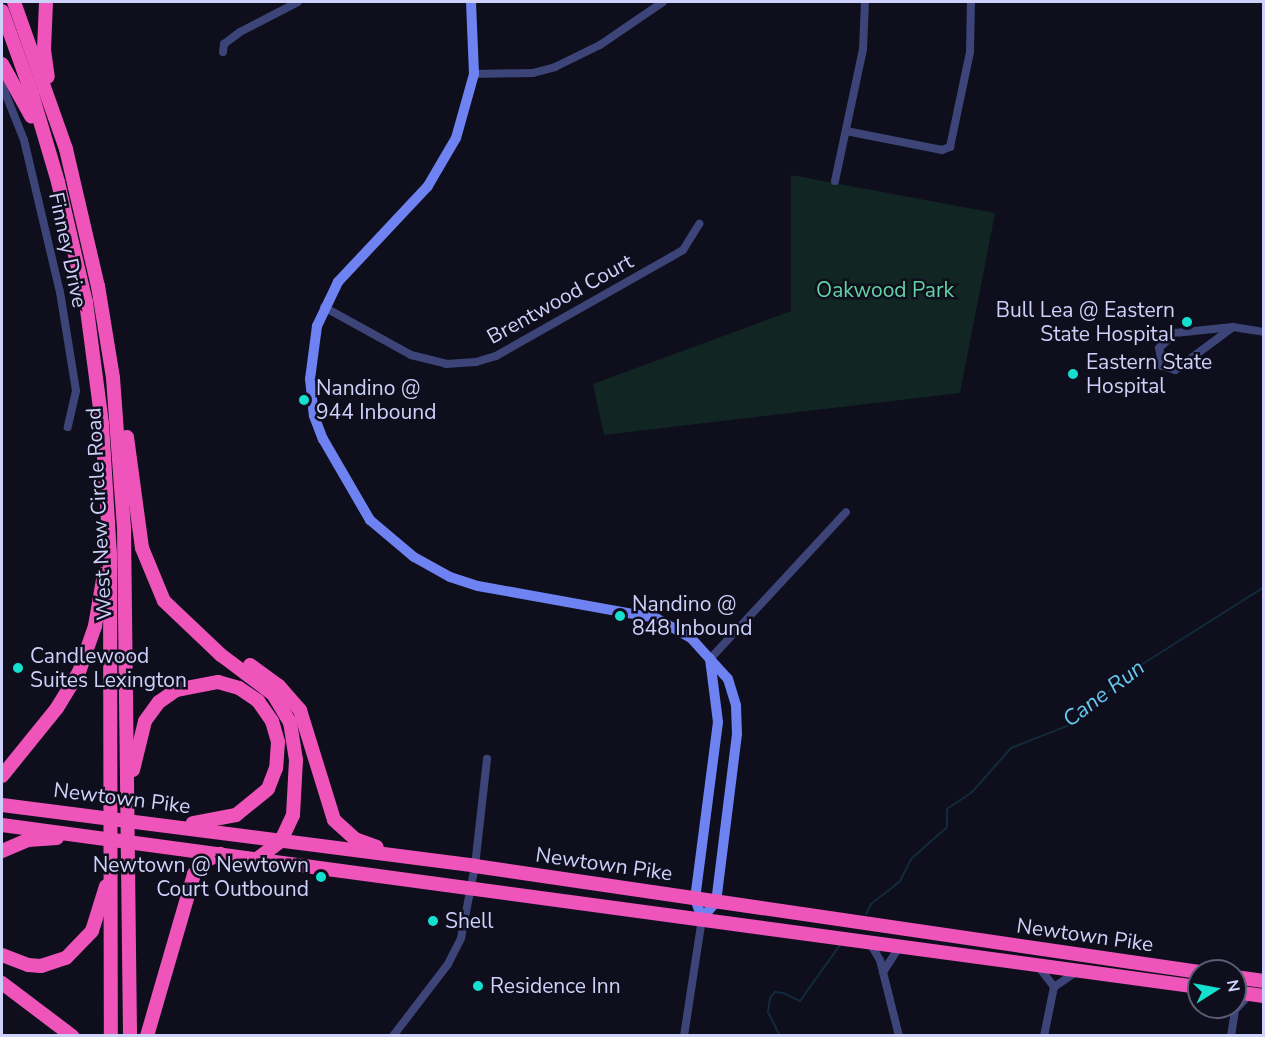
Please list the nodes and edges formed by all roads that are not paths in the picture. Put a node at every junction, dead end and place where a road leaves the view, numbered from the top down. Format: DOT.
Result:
graph roads {
  1 [pos="14,2"];
  2 [pos="46,2"];
  3 [pos="298,2"];
  4 [pos="471,2"];
  5 [pos="663,2"];
  6 [pos="865,2"];
  7 [pos="971,2"];
  8 [pos="2,11"];
  9 [pos="223,52"];
  10 [pos="2,64"];
  11 [pos="474,74"];
  12 [pos="2,85"];
  13 [pos="52,106"];
  14 [pos="846,131"];
  15 [pos="835,181"];
  16 [pos="58,182"];
  17 [pos="699,224"];
  18 [pos="324,307"];
  19 [pos="1233,327"];
  20 [pos="1263,332"];
  21 [pos="113,378"];
  22 [pos="68,427"];
  23 [pos="846,512"];
  24 [pos="110,521"];
  25 [pos="214,645"];
  26 [pos="710,659"];
  27 [pos="487,759"];
  28 [pos="2,776"];
  29 [pos="2,805"];
  30 [pos="126,814"];
  31 [pos="2,825"];
  32 [pos="164,825"];
  33 [pos="76,834"];
  34 [pos="281,841"];
  35 [pos="2,851"];
  36 [pos="112,854"];
  37 [pos="220,854"];
  38 [pos="256,860"];
  39 [pos="434,861"];
  40 [pos="475,866"];
  41 [pos="472,888"];
  42 [pos="695,899"];
  43 [pos="716,902"];
  44 [pos="702,918"];
  45 [pos="863,939"];
  46 [pos="902,945"];
  47 [pos="2,955"];
  48 [pos="1028,963"];
  49 [pos="1139,964"];
  50 [pos="1187,970"];
  51 [pos="883,972"];
  52 [pos="1092,972"];
  53 [pos="1247,979"];
  54 [pos="1263,981"];
  55 [pos="2,983"];
  56 [pos="1187,985"];
  57 [pos="1054,987"];
  58 [pos="1233,1019"];
  59 [pos="898,1032"];
  60 [pos="72,1035"];
  61 [pos="111,1035"];
  62 [pos="130,1035"];
  63 [pos="147,1035"];
  64 [pos="393,1035"];
  65 [pos="684,1035"];
  66 [pos="1044,1035"];
  67 [pos="1232,1035"];
  1 -- 13 [label="highway"];
  2 -- 13 [label="highway"];
  3 -- 9 [label="street"];
  4 -- 11 [label="street"];
  5 -- 11 [label="street"];
  6 -- 14 [label="street"];
  7 -- 14 [label="street"];
  8 -- 16 [label="highway"];
  10 -- 16 [label="highway"];
  11 -- 18 [label="street"];
  12 -- 22 [label="street, Finney Drive"];
  13 -- 21 [label="highway, West New Circle Road"];
  14 -- 15 [label="street"];
  16 -- 24 [label="highway, West New Circle Road"];
  17 -- 18 [label="street, Brentwood Court"];
  18 -- 26 [label="street"];
  19 -- 19 [label="street"];
  19 -- 20 [label="street"];
  21 -- 25 [label="highway"];
  21 -- 30 [label="highway, West New Circle Road"];
  23 -- 26 [label="street"];
  24 -- 28 [label="highway"];
  24 -- 36 [label="highway, West New Circle Road"];
  25 -- 34 [label="highway"];
  25 -- 39 [label="highway"];
  26 -- 42 [label="street"];
  26 -- 43 [label="street"];
  27 -- 40 [label="street"];
  29 -- 32 [label="highway, Newtown Pike"];
  30 -- 32 [label="highway"];
  30 -- 62 [label="highway, West New Circle Road"];
  31 -- 33 [label="highway, Newtown Pike"];
  32 -- 34 [label="highway, Newtown Pike"];
  33 -- 35 [label="highway"];
  33 -- 37 [label="highway, Newtown Pike"];
  34 -- 38 [label="highway"];
  34 -- 39 [label="highway, Newtown Pike"];
  36 -- 47 [label="highway"];
  36 -- 61 [label="highway, West New Circle Road"];
  37 -- 38 [label="highway, Newtown Pike"];
  37 -- 63 [label="highway"];
  38 -- 41 [label="highway, Newtown Pike"];
  39 -- 40 [label="highway, Newtown Pike"];
  40 -- 41 [label="street"];
  40 -- 42 [label="highway, Newtown Pike"];
  41 -- 44 [label="highway, Newtown Pike"];
  41 -- 64 [label="street"];
  42 -- 43 [label="highway, Newtown Pike"];
  42 -- 44 [label="street"];
  43 -- 44 [label="street"];
  43 -- 49 [label="highway, Newtown Pike"];
  44 -- 45 [label="highway, Newtown Pike"];
  44 -- 65 [label="street"];
  45 -- 46 [label="highway, Newtown Pike"];
  45 -- 51 [label="street"];
  46 -- 48 [label="highway, Newtown Pike"];
  46 -- 51 [label="street"];
  48 -- 52 [label="highway, Newtown Pike"];
  48 -- 57 [label="street"];
  49 -- 50 [label="highway, Newtown Pike"];
  49 -- 52 [label="highway"];
  51 -- 59 [label="street"];
  52 -- 56 [label="highway, Newtown Pike"];
  52 -- 57 [label="street"];
  53 -- 54 [label="highway"];
  55 -- 60 [label="highway"];
  57 -- 66 [label="street"];
  58 -- 67 [label="street"];
}
